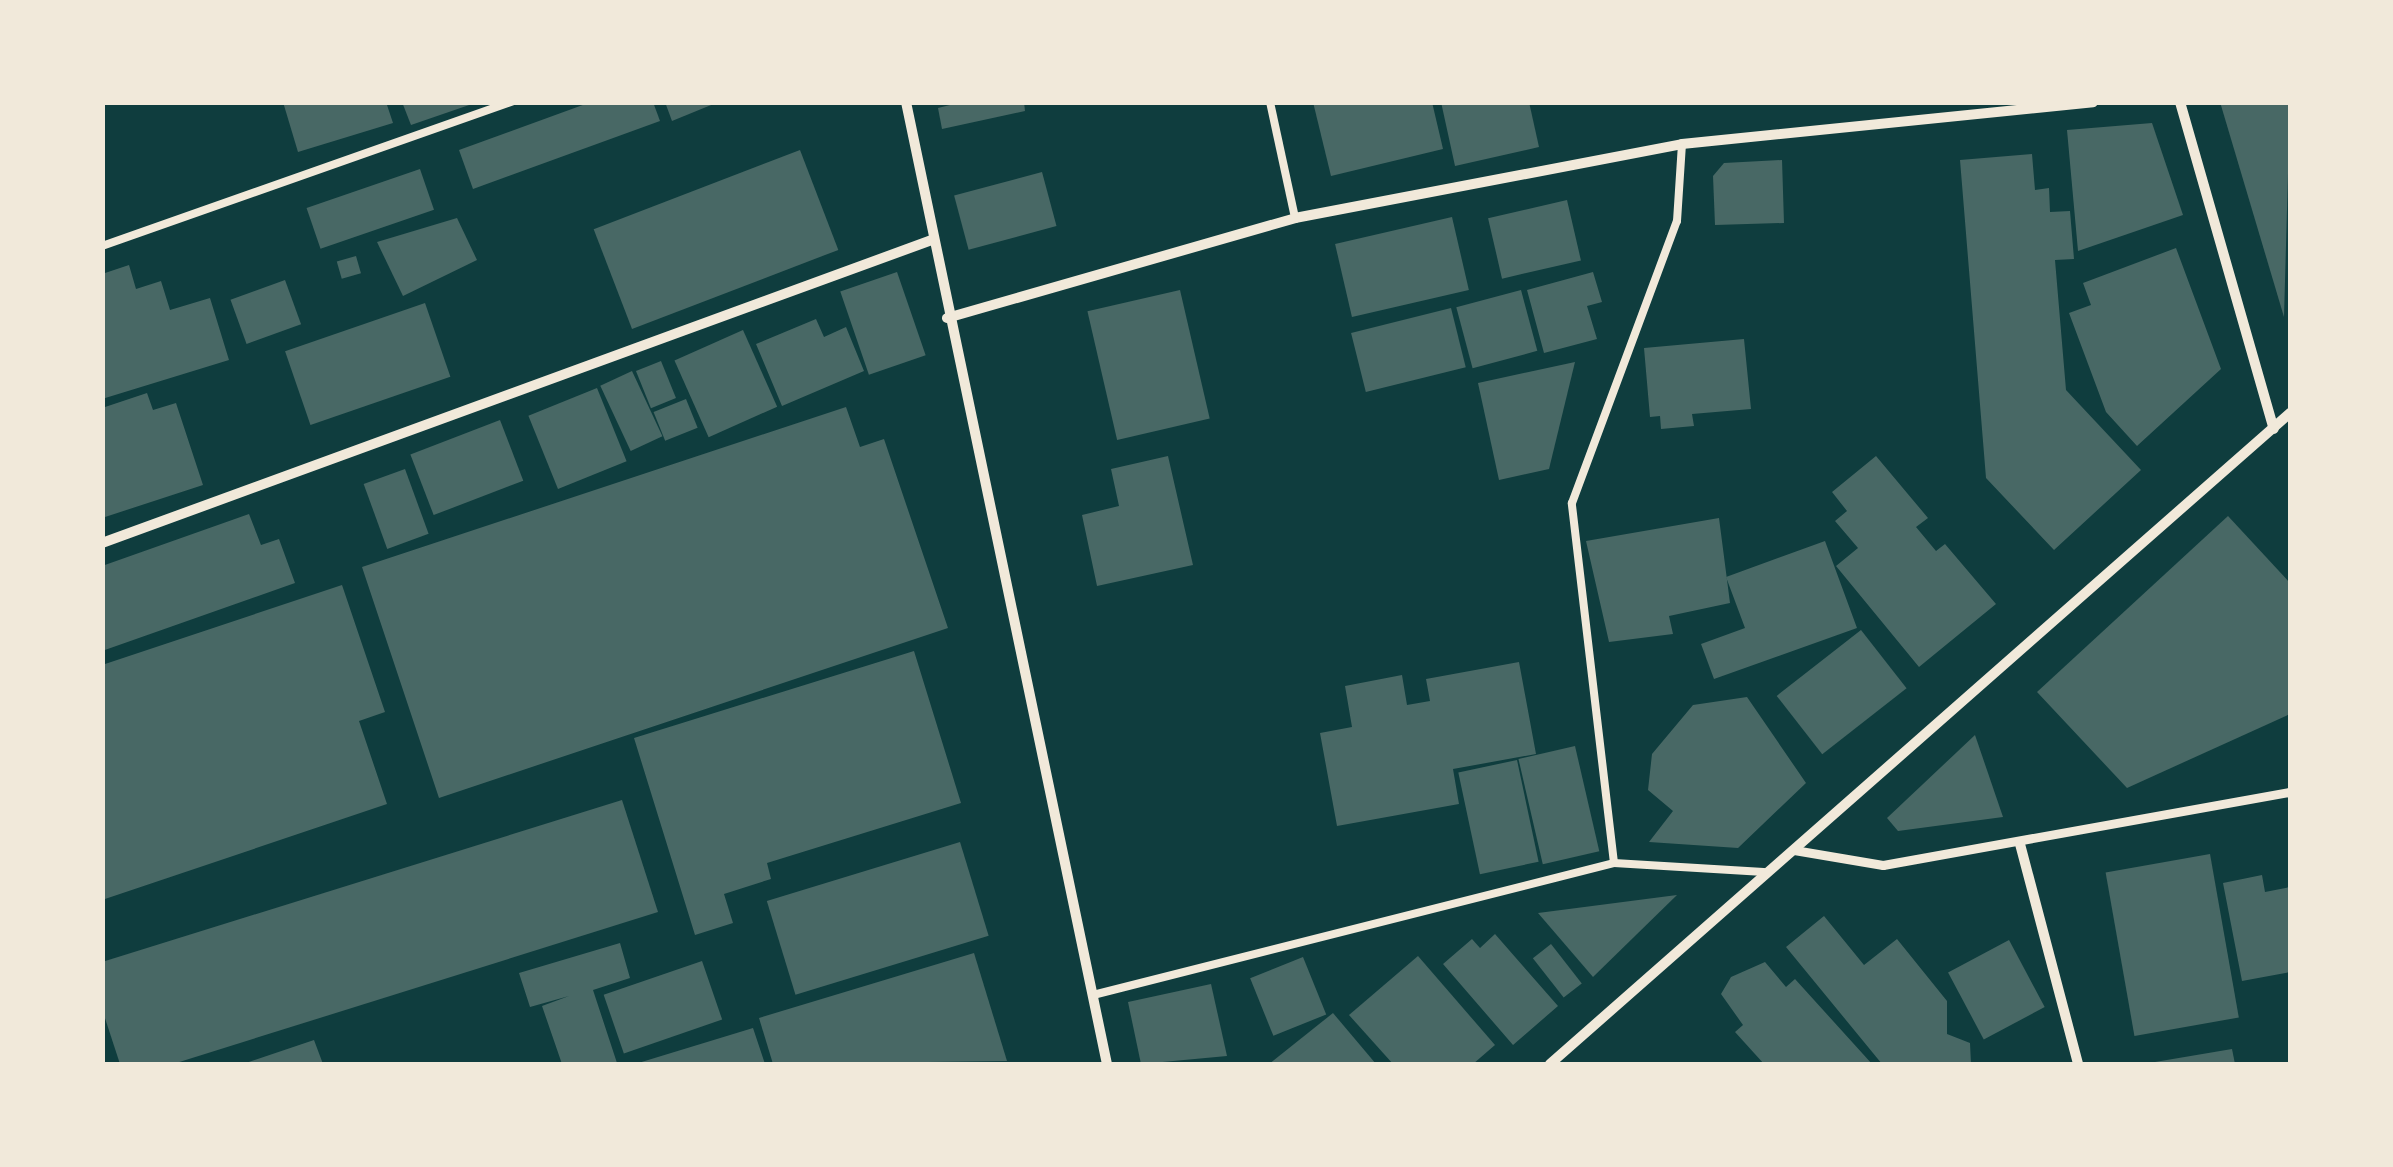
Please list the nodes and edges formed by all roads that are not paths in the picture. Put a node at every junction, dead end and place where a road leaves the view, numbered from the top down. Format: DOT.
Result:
graph roads {
  1 [pos="512,102"];
  2 [pos="906,102"];
  3 [pos="1270,102"];
  4 [pos="2093,102"];
  5 [pos="2180,102"];
  6 [pos="1682,144"];
  7 [pos="1295,218"];
  8 [pos="932,240"];
  9 [pos="102,246"];
  10 [pos="947,318"];
  11 [pos="2290,414"];
  12 [pos="2274,429"];
  13 [pos="102,543"];
  14 [pos="2290,792"];
  15 [pos="2020,844"];
  16 [pos="1794,850"];
  17 [pos="1614,863"];
  18 [pos="1764,872"];
  19 [pos="1093,995"];
  20 [pos="1107,1064"];
  21 [pos="1550,1064"];
  22 [pos="2078,1064"];
  1 -- 9 [label="lane"];
  2 -- 8 [label="street"];
  3 -- 7 [label="lane"];
  4 -- 6 [label="street"];
  5 -- 12 [label="street"];
  6 -- 7 [label="street"];
  6 -- 17 [label="lane"];
  7 -- 10 [label="street"];
  8 -- 10 [label="street"];
  8 -- 13 [label="street"];
  10 -- 19 [label="street"];
  11 -- 12 [label="street"];
  12 -- 16 [label="street"];
  14 -- 15 [label="street"];
  15 -- 16 [label="street"];
  15 -- 22 [label="street"];
  16 -- 18 [label="street"];
  17 -- 18 [label="lane"];
  17 -- 19 [label="lane"];
  18 -- 21 [label="street"];
  19 -- 20 [label="street"];
}
